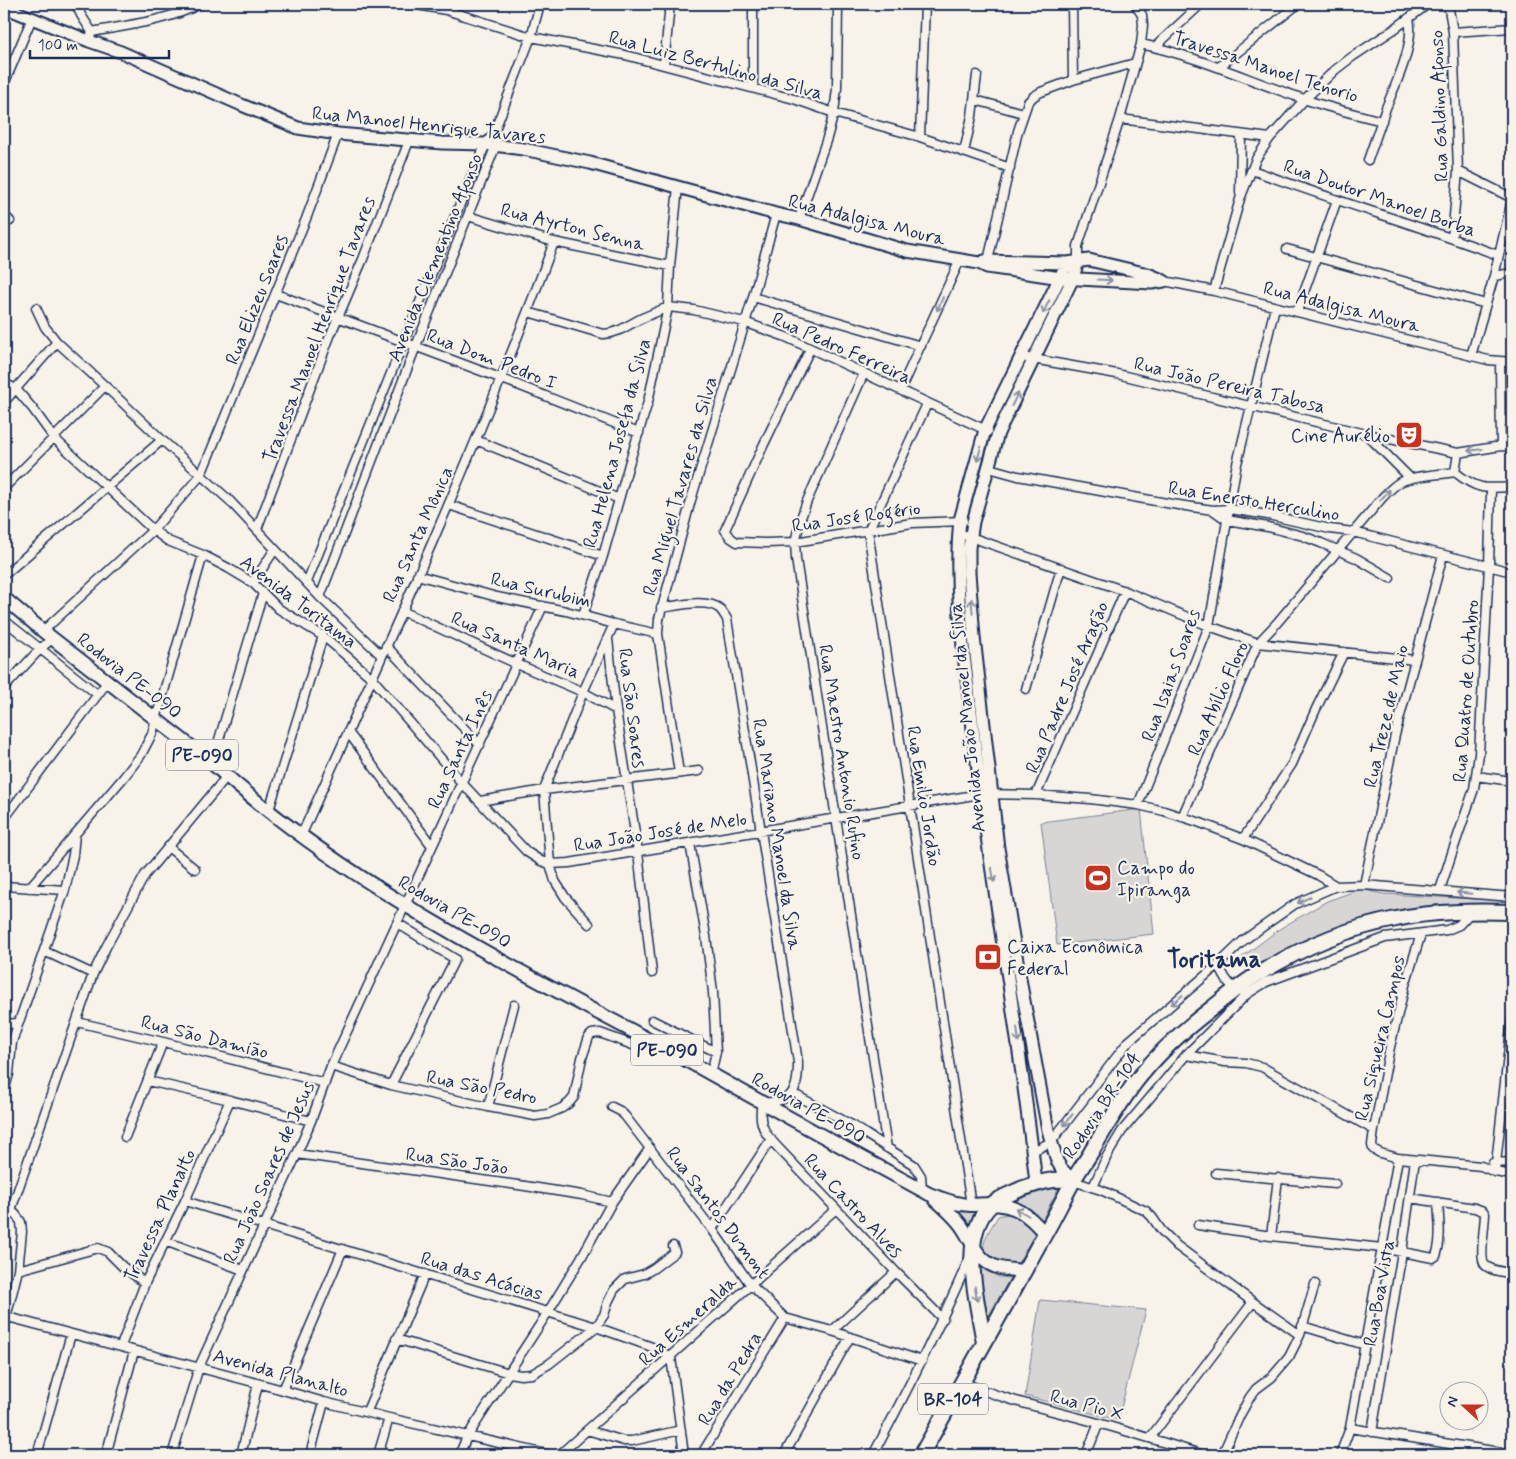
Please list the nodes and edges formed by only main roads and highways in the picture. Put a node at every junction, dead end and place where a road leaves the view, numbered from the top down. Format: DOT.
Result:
graph roads {
  1 [pos="4,598"];
  2 [pos="1512,912"];
  3 [pos="1073,1181"];
  4 [pos="925,1192"];
  5 [pos="992,1204"];
  6 [pos="1045,1234"];
  7 [pos="973,1249"];
  8 [pos="1024,1271"];
  9 [pos="984,1343"];
  10 [pos="921,1455"];
  1 -- 4 [label="main road, Rodovia PE-090 / PE-090"];
  2 -- 3 [label="highway, Rodovia BR-104 / BR-104"];
  3 -- 5 [label="highway, Rodovia BR-104"];
  3 -- 6 [label="highway, Rodovia BR-104 / BR-104"];
  4 -- 5 [label="main road, Rodovia PE-090 / PE-090"];
  4 -- 7 [label="main road, Rodovia PE-090 / PE-090"];
  6 -- 5 [label="main road, Rodovia PE-090 / PE-090, one-way"];
  5 -- 7 [label="highway, Rodovia BR-104"];
  6 -- 8 [label="highway, Rodovia BR-104 / BR-104"];
  7 -- 8 [label="main road, Rodovia PE-090 / PE-090"];
  7 -- 9 [label="highway, Rodovia BR-104, one-way"];
  8 -- 9 [label="highway, Rodovia BR-104 / BR-104"];
  9 -- 10 [label="highway, Rodovia BR-104 / BR-104"];
}
